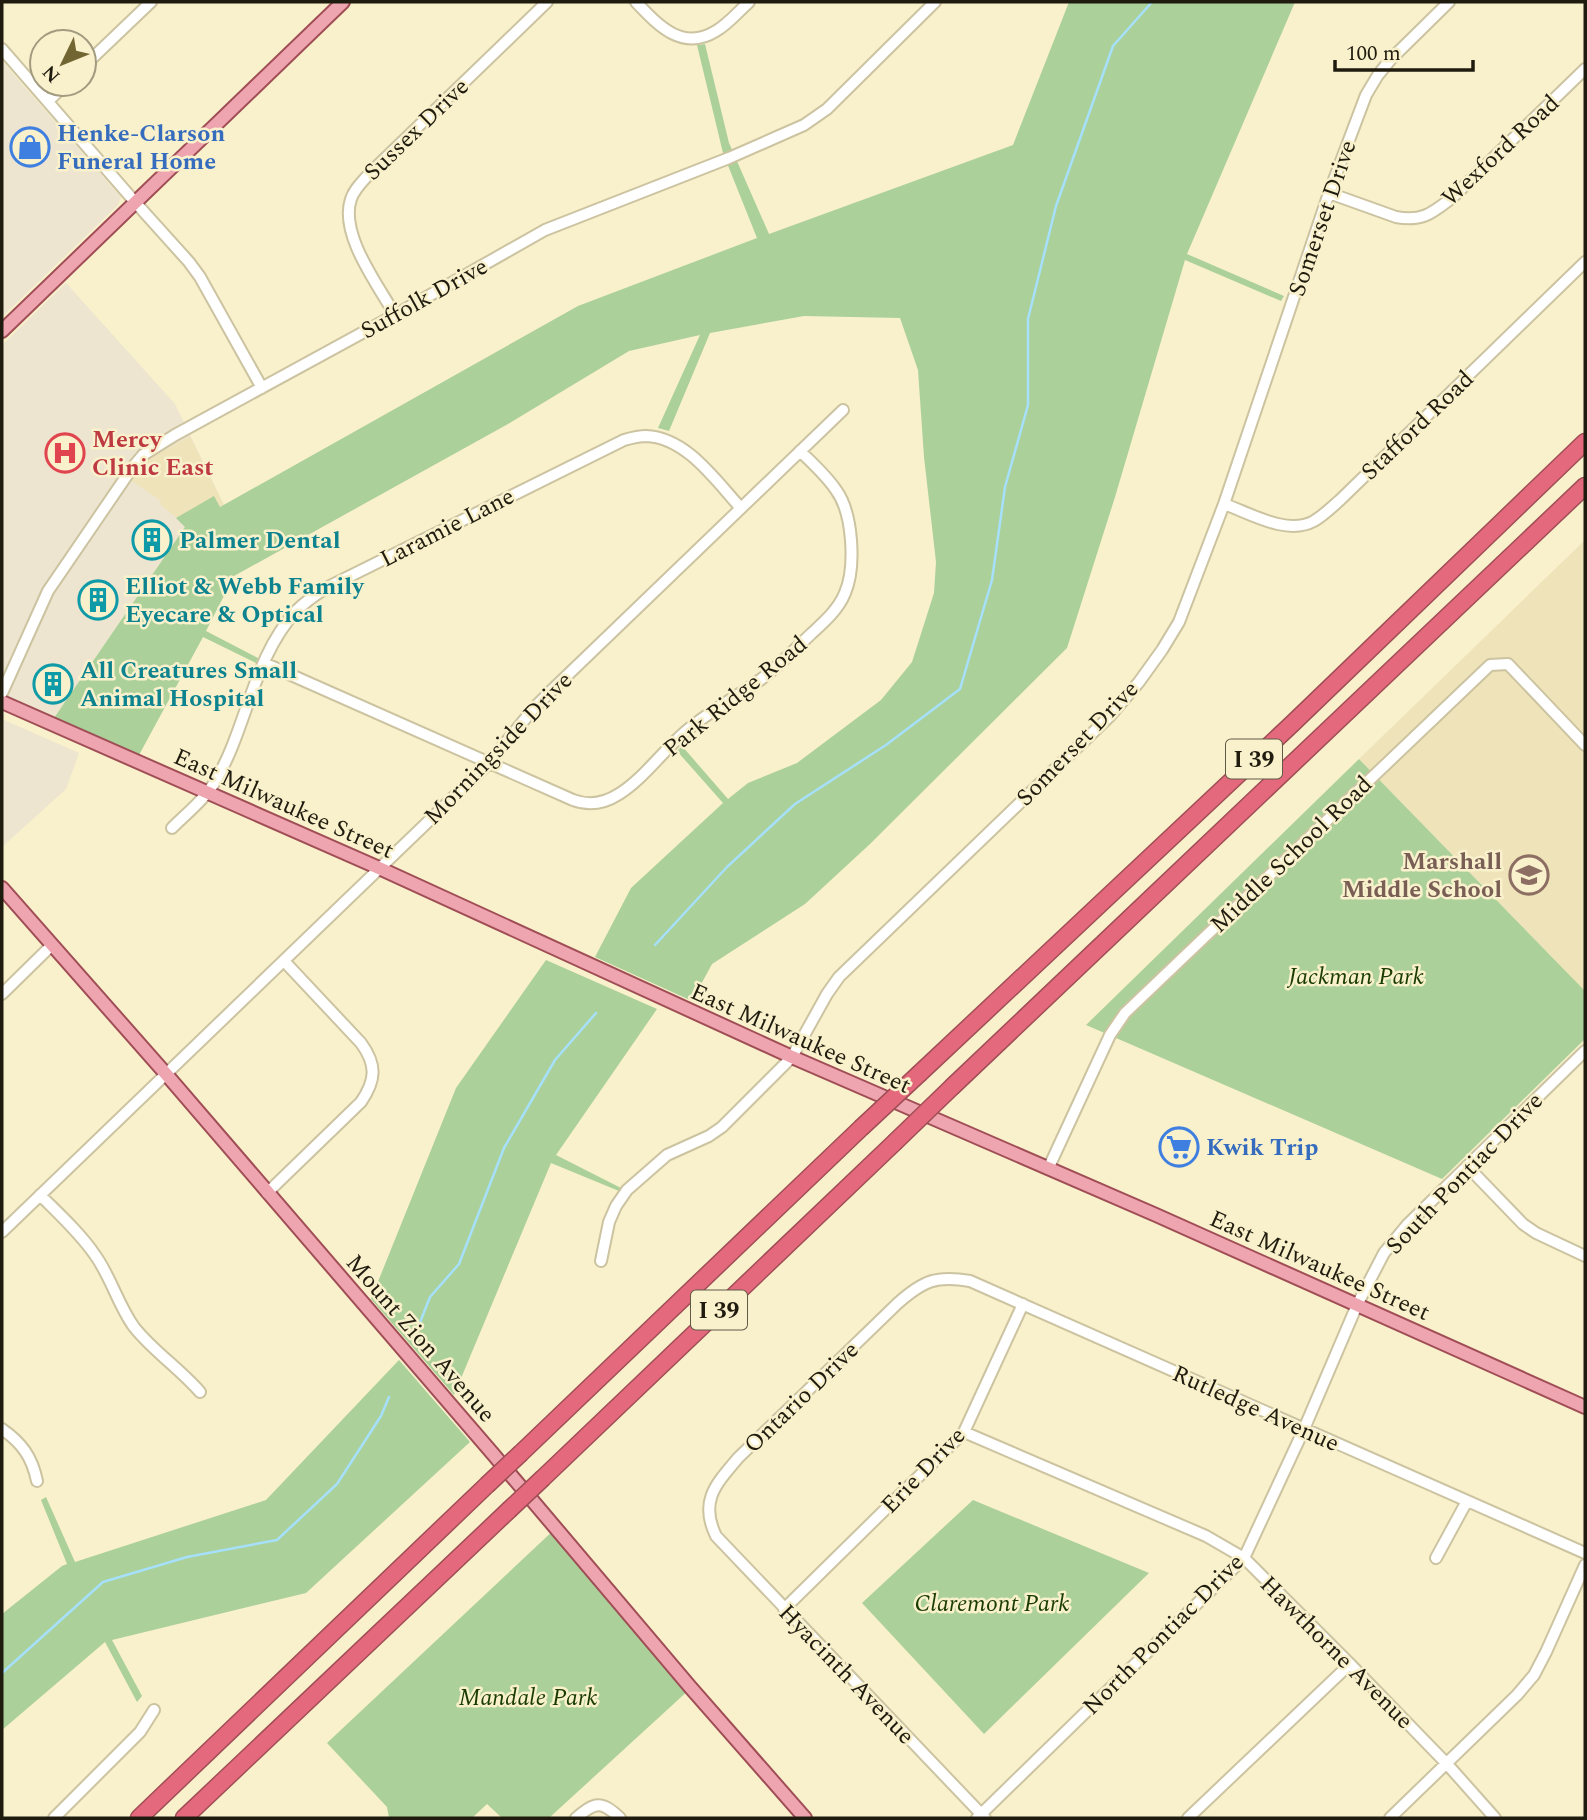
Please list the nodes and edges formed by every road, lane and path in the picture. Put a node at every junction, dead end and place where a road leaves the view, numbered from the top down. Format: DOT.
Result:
graph roads {
  1 [pos="152,2"];
  2 [pos="343,2"];
  3 [pos="547,2"];
  4 [pos="636,2"];
  5 [pos="749,2"];
  6 [pos="935,2"];
  7 [pos="1449,2"];
  8 [pos="2,49"];
  9 [pos="98,53"];
  10 [pos="1585,69"];
  11 [pos="51,98"];
  12 [pos="48,101"];
  13 [pos="1329,193"];
  14 [pos="135,202"];
  15 [pos="1585,262"];
  16 [pos="395,315"];
  17 [pos="2,331"];
  18 [pos="262,388"];
  19 [pos="843,410"];
  20 [pos="1585,442"];
  21 [pos="800,451"];
  22 [pos="1585,486"];
  23 [pos="1224,504"];
  24 [pos="740,507"];
  25 [pos="264,663"];
  26 [pos="2,693"];
  27 [pos="2,702"];
  28 [pos="1585,745"];
  29 [pos="489,763"];
  30 [pos="208,792"];
  31 [pos="172,828"];
  32 [pos="379,868"];
  33 [pos="2,888"];
  34 [pos="52,945"];
  35 [pos="284,961"];
  36 [pos="2,993"];
  37 [pos="1585,1051"];
  38 [pos="792,1057"];
  39 [pos="166,1074"];
  40 [pos="1467,1166"];
  41 [pos="1048,1169"];
  42 [pos="267,1193"];
  43 [pos="40,1195"];
  44 [pos="2,1232"];
  45 [pos="1585,1256"];
  46 [pos="601,1261"];
  47 [pos="923,1283"];
  48 [pos="1023,1304"];
  49 [pos="1357,1305"];
  50 [pos="200,1392"];
  51 [pos="1585,1407"];
  52 [pos="2,1429"];
  53 [pos="1304,1429"];
  54 [pos="964,1432"];
  55 [pos="37,1481"];
  56 [pos="1466,1501"];
  57 [pos="711,1527"];
  58 [pos="1585,1553"];
  59 [pos="1244,1558"];
  60 [pos="1436,1558"];
  61 [pos="1585,1565"];
  62 [pos="784,1609"];
  63 [pos="1350,1664"];
  64 [pos="154,1710"];
  65 [pos="1447,1764"];
  66 [pos="981,1817"];
  67 [pos="54,1818"];
  68 [pos="139,1818"];
  69 [pos="184,1818"];
  70 [pos="576,1818"];
  71 [pos="620,1818"];
  72 [pos="805,1818"];
  73 [pos="1188,1818"];
  74 [pos="1390,1818"];
  75 [pos="1495,1818"];
  1 -- 9 [label="street"];
  2 -- 14 [label="main road"];
  3 -- 16 [label="street, Sussex Drive"];
  4 -- 5 [label="street"];
  6 -- 16 [label="street, Suffolk Drive"];
  7 -- 13 [label="street, Somerset Drive"];
  8 -- 12 [label="street"];
  10 -- 13 [label="street, Wexford Road"];
  11 -- 12 [label="street"];
  12 -- 14 [label="street"];
  13 -- 23 [label="street, Somerset Drive"];
  14 -- 17 [label="main road"];
  14 -- 18 [label="street"];
  15 -- 23 [label="street, Stafford Road"];
  16 -- 18 [label="street, Suffolk Drive"];
  18 -- 26 [label="street, Suffolk Drive"];
  19 -- 21 [label="street, Morningside Drive"];
  20 -- 68 [label="highway, I 39, bridge"];
  21 -- 24 [label="street, Morningside Drive"];
  21 -- 29 [label="street, Park Ridge Road"];
  22 -- 69 [label="highway, I 39, bridge"];
  23 -- 38 [label="street, Somerset Drive"];
  24 -- 25 [label="street, Laramie Lane"];
  24 -- 29 [label="street, Morningside Drive"];
  25 -- 29 [label="street"];
  25 -- 30 [label="street, Laramie Lane"];
  27 -- 30 [label="main road, East Milwaukee Street"];
  28 -- 41 [label="street, Middle School Road"];
  29 -- 32 [label="street, Morningside Drive"];
  30 -- 31 [label="street, Laramie Lane"];
  30 -- 32 [label="main road, East Milwaukee Street"];
  32 -- 35 [label="street, Morningside Drive"];
  32 -- 38 [label="main road, East Milwaukee Street"];
  33 -- 34 [label="main road, Mount Zion Avenue"];
  34 -- 36 [label="street"];
  34 -- 39 [label="main road, Mount Zion Avenue"];
  35 -- 39 [label="street, Morningside Drive"];
  35 -- 42 [label="street"];
  37 -- 40 [label="street, South Pontiac Drive"];
  38 -- 41 [label="main road, East Milwaukee Street"];
  38 -- 46 [label="street, Somerset Drive"];
  39 -- 42 [label="main road, Mount Zion Avenue"];
  39 -- 43 [label="street, Morningside Drive"];
  40 -- 45 [label="street"];
  40 -- 49 [label="street, South Pontiac Drive"];
  41 -- 49 [label="main road, East Milwaukee Street"];
  42 -- 72 [label="main road, Mount Zion Avenue"];
  43 -- 44 [label="street, Morningside Drive"];
  43 -- 50 [label="street"];
  47 -- 48 [label="street, Rutledge Avenue"];
  47 -- 57 [label="street, Ontario Drive"];
  48 -- 53 [label="street, Rutledge Avenue"];
  48 -- 54 [label="street, Erie Drive"];
  49 -- 51 [label="main road, East Milwaukee Street"];
  49 -- 53 [label="street, North Pontiac Drive"];
  52 -- 55 [label="street"];
  53 -- 56 [label="street, Rutledge Avenue"];
  53 -- 59 [label="street, North Pontiac Drive"];
  54 -- 59 [label="street, Hawthorne Avenue"];
  54 -- 62 [label="street, Erie Drive"];
  56 -- 58 [label="street, Rutledge Avenue"];
  56 -- 60 [label="street"];
  57 -- 62 [label="street, Hyacinth Avenue"];
  59 -- 63 [label="street, Hawthorne Avenue"];
  59 -- 66 [label="street, North Pontiac Drive"];
  61 -- 65 [label="street"];
  62 -- 66 [label="street, Hyacinth Avenue"];
  63 -- 65 [label="street, Hawthorne Avenue"];
  63 -- 73 [label="street"];
  64 -- 67 [label="street"];
  65 -- 74 [label="street"];
  65 -- 75 [label="street, Hawthorne Avenue"];
  70 -- 71 [label="street"];
}
